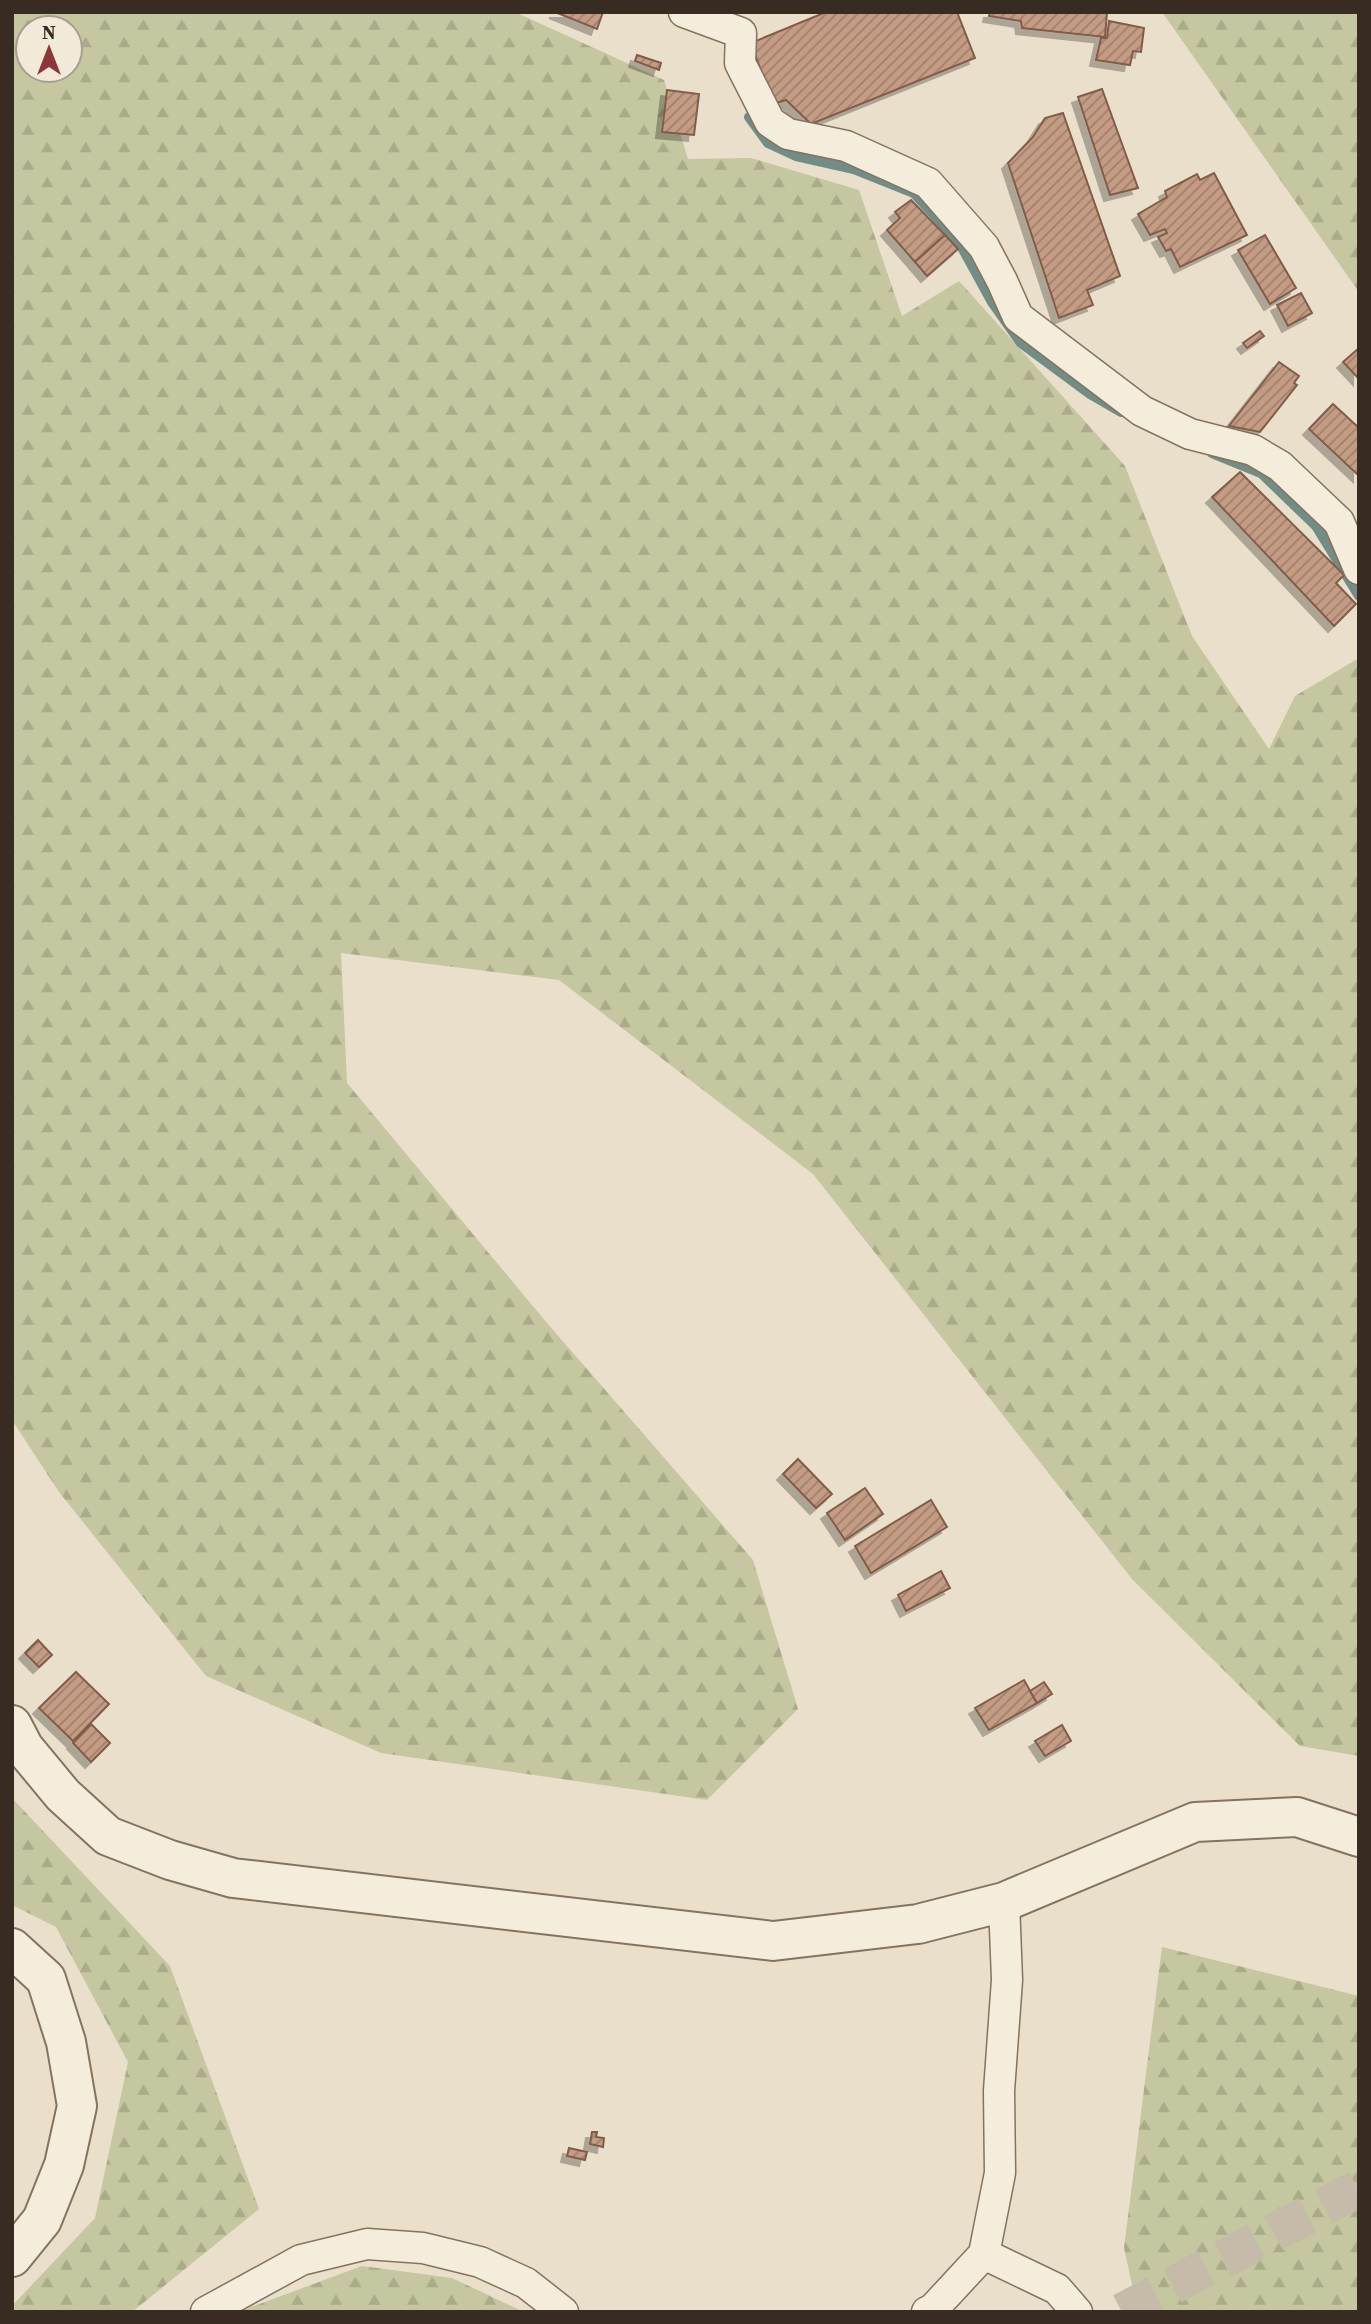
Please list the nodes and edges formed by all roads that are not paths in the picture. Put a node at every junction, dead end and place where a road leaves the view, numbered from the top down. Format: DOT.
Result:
graph roads {
  1 [pos="684,12"];
  2 [pos="1359,569"];
  3 [pos="12,1725"];
  4 [pos="1359,1837"];
  5 [pos="1004,1902"];
  6 [pos="12,1948"];
  7 [pos="984,2254"];
  8 [pos="12,2257"];
  9 [pos="206,2312"];
  10 [pos="563,2312"];
  11 [pos="927,2312"];
  12 [pos="1077,2312"];
  1 -- 2 [label="street"];
  3 -- 5 [label="street"];
  4 -- 5 [label="street"];
  5 -- 7 [label="street"];
  6 -- 8 [label="street"];
  7 -- 11 [label="street"];
  7 -- 12 [label="street"];
  9 -- 10 [label="street"];
}
